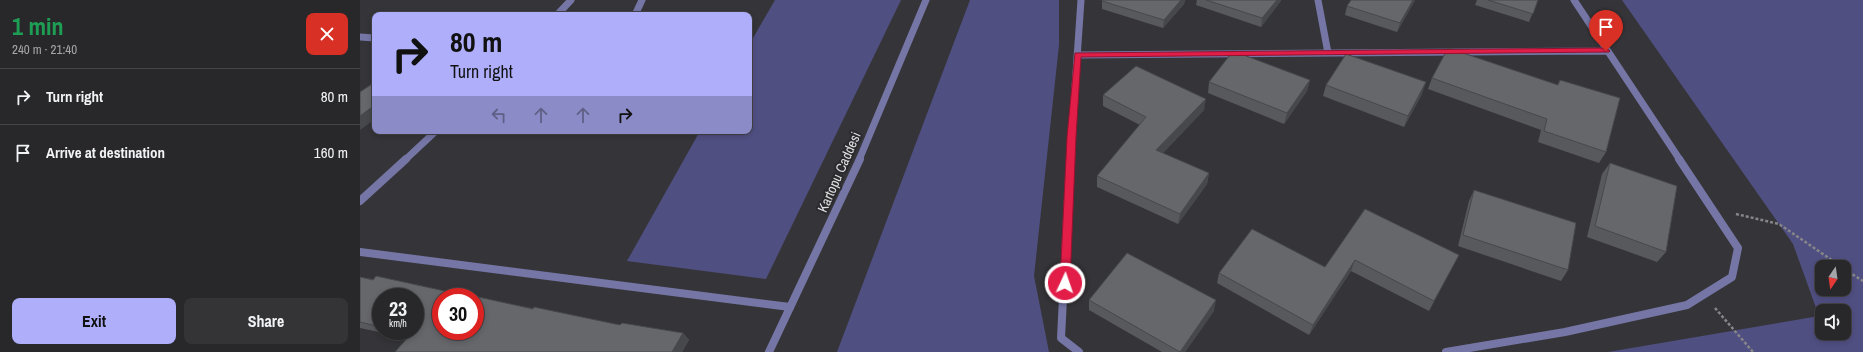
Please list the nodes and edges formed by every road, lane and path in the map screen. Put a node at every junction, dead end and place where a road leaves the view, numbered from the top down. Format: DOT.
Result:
graph roads {
  1 [pos="571,0"];
  2 [pos="642,0"];
  3 [pos="926,0"];
  4 [pos="1081,0"];
  5 [pos="1318,0"];
  6 [pos="1574,0"];
  7 [pos="560,12"];
  8 [pos="636,12"];
  9 [pos="360,37"];
  10 [pos="372,38"];
  11 [pos="1606,51"];
  12 [pos="1328,53"];
  13 [pos="1078,55"];
  14 [pos="433,134"];
  15 [pos="360,201"];
  16 [pos="1711,207"];
  17 [pos="360,252"];
  18 [pos="1831,260"];
  19 [pos="1851,273"];
  20 [pos="1863,281"];
  21 [pos="1703,294"];
  22 [pos="790,307"];
  23 [pos="769,352"];
  24 [pos="1079,352"];
  25 [pos="1446,352"];
  26 [pos="1753,352"];
  1 -- 7 [label="street"];
  2 -- 8 [label="street"];
  3 -- 22 [label="street, Kartopu Caddesi"];
  4 -- 13 [label="street"];
  5 -- 12 [label="street"];
  6 -- 11 [label="street"];
  9 -- 10 [label="street"];
  11 -- 12 [label="street"];
  11 -- 16 [label="street"];
  12 -- 13 [label="street"];
  13 -- 24 [label="street"];
  14 -- 15 [label="street"];
  16 -- 18 [label="path"];
  16 -- 21 [label="street"];
  17 -- 22 [label="street"];
  19 -- 20 [label="path"];
  21 -- 25 [label="street"];
  21 -- 26 [label="path"];
  22 -- 23 [label="street, Kartopu Caddesi"];
}
